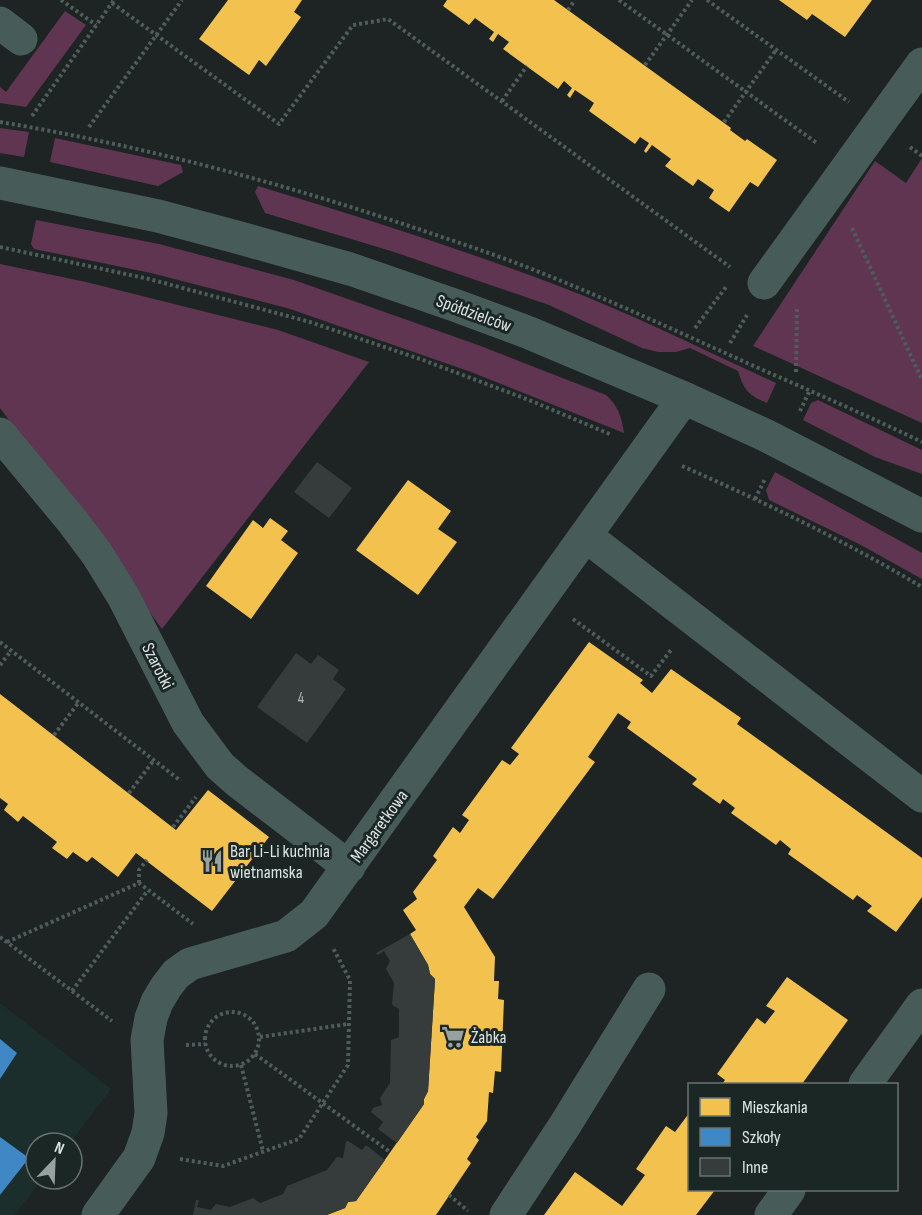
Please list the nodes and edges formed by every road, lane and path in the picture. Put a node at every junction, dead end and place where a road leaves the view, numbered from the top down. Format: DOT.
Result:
graph roads {
  1 [pos="61,0"];
  2 [pos="182,0"];
  3 [pos="575,0"];
  4 [pos="619,0"];
  5 [pos="692,0"];
  6 [pos="707,0"];
  7 [pos="113,2"];
  8 [pos="568,10"];
  9 [pos="96,26"];
  10 [pos="157,35"];
  11 [pos="667,35"];
  12 [pos="776,50"];
  13 [pos="922,64"];
  14 [pos="645,65"];
  15 [pos="527,66"];
  16 [pos="746,92"];
  17 [pos="502,101"];
  18 [pos="32,116"];
  19 [pos="0,122"];
  20 [pos="724,122"];
  21 [pos="878,124"];
  22 [pos="89,127"];
  23 [pos="922,156"];
  24 [pos="848,166"];
  25 [pos="0,183"];
  26 [pos="849,222"];
  27 [pos="0,247"];
  28 [pos="751,277"];
  29 [pos="730,281"];
  30 [pos="695,328"];
  31 [pos="797,334"];
  32 [pos="796,372"];
  33 [pos="922,380"];
  34 [pos="684,398"];
  35 [pos="0,434"];
  36 [pos="922,442"];
  37 [pos="647,450"];
  38 [pos="922,516"];
  39 [pos="586,536"];
  40 [pos="922,587"];
  41 [pos="565,614"];
  42 [pos="0,642"];
  43 [pos="11,651"];
  44 [pos="665,658"];
  45 [pos="0,664"];
  46 [pos="79,702"];
  47 [pos="54,735"];
  48 [pos="154,760"];
  49 [pos="189,787"];
  50 [pos="129,793"];
  51 [pos="922,796"];
  52 [pos="147,860"];
  53 [pos="349,867"];
  54 [pos="139,883"];
  55 [pos="148,890"];
  56 [pos="0,937"];
  57 [pos="328,940"];
  58 [pos="7,942"];
  59 [pos="231,952"];
  60 [pos="649,989"];
  61 [pos="72,991"];
  62 [pos="922,1005"];
  63 [pos="111,1021"];
  64 [pos="348,1024"];
  65 [pos="260,1037"];
  66 [pos="255,1054"];
  67 [pos="241,1065"];
  68 [pos="866,1083"];
  69 [pos="324,1103"];
  70 [pos="263,1152"];
  71 [pos="390,1152"];
  72 [pos="177,1158"];
  73 [pos="788,1191"];
  74 [pos="449,1195"];
  75 [pos="98,1215"];
  76 [pos="473,1215"];
  77 [pos="506,1215"];
  78 [pos="771,1215"];
  1 -- 9 [label="path"];
  2 -- 10 [label="path"];
  3 -- 8 [label="path"];
  4 -- 11 [label="path"];
  5 -- 11 [label="path"];
  6 -- 12 [label="path"];
  7 -- 9 [label="path"];
  7 -- 10 [label="path"];
  9 -- 18 [label="path"];
  10 -- 17 [label="path"];
  10 -- 22 [label="path"];
  11 -- 14 [label="path"];
  11 -- 16 [label="path"];
  12 -- 16 [label="path"];
  12 -- 21 [label="path"];
  13 -- 21 [label="street"];
  15 -- 17 [label="path"];
  16 -- 20 [label="path"];
  16 -- 24 [label="path"];
  17 -- 28 [label="path"];
  19 -- 36 [label="path"];
  21 -- 23 [label="path"];
  21 -- 24 [label="street"];
  24 -- 28 [label="street"];
  25 -- 34 [label="street, Spółdzielców"];
  26 -- 33 [label="path"];
  27 -- 37 [label="path"];
  29 -- 30 [label="path"];
  31 -- 32 [label="path"];
  34 -- 37 [label="street, Margaretkowa"];
  34 -- 38 [label="street, Spółdzielców"];
  35 -- 53 [label="street, Szarotki"];
  37 -- 39 [label="street, Margaretkowa"];
  37 -- 40 [label="path"];
  39 -- 51 [label="street"];
  39 -- 53 [label="street, Margaretkowa"];
  41 -- 44 [label="path"];
  42 -- 43 [label="path"];
  43 -- 45 [label="path"];
  43 -- 46 [label="path"];
  46 -- 47 [label="path"];
  46 -- 48 [label="path"];
  48 -- 49 [label="path"];
  48 -- 50 [label="path"];
  52 -- 54 [label="path"];
  53 -- 59 [label="street, Margaretkowa"];
  54 -- 55 [label="path"];
  54 -- 58 [label="path"];
  55 -- 59 [label="path"];
  55 -- 61 [label="path"];
  56 -- 58 [label="path"];
  57 -- 64 [label="path"];
  58 -- 61 [label="path"];
  59 -- 75 [label="street, Margaretkowa"];
  60 -- 77 [label="street"];
  61 -- 63 [label="path"];
  62 -- 68 [label="street"];
  64 -- 65 [label="path"];
  64 -- 69 [label="path"];
  65 -- 66 [label="path"];
  65 -- 67 [label="path"];
  66 -- 67 [label="path"];
  66 -- 69 [label="path"];
  67 -- 70 [label="path"];
  69 -- 70 [label="path"];
  69 -- 71 [label="path"];
  70 -- 72 [label="path"];
  73 -- 78 [label="street"];
  74 -- 76 [label="path"];
}
